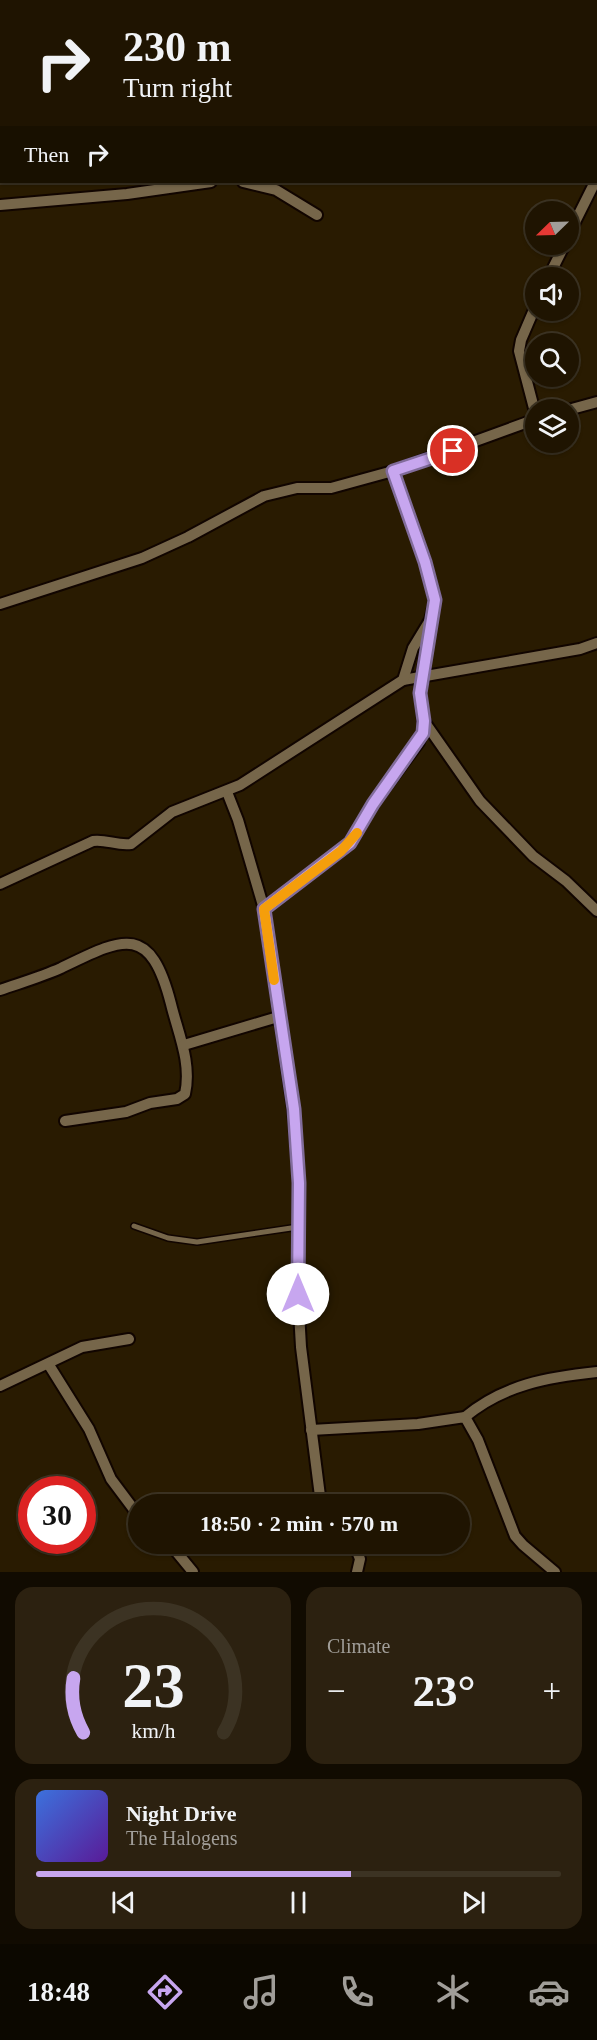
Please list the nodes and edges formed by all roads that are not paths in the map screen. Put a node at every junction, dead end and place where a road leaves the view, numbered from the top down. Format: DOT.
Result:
graph roads {
  1 [pos="204,183"];
  2 [pos="247,183"];
  3 [pos="595,183"];
  4 [pos="0,205"];
  5 [pos="317,215"];
  6 [pos="579,215"];
  7 [pos="529,321"];
  8 [pos="531,399"];
  9 [pos="597,402"];
  10 [pos="579,407"];
  11 [pos="525,421"];
  12 [pos="393,471"];
  13 [pos="0,604"];
  14 [pos="430,620"];
  15 [pos="597,643"];
  16 [pos="422,676"];
  17 [pos="403,680"];
  18 [pos="424,721"];
  19 [pos="227,792"];
  20 [pos="0,884"];
  21 [pos="264,909"];
  22 [pos="597,911"];
  23 [pos="0,990"];
  24 [pos="278,1017"];
  25 [pos="184,1045"];
  26 [pos="65,1121"];
  27 [pos="134,1226"];
  28 [pos="298,1227"];
  29 [pos="129,1339"];
  30 [pos="49,1365"];
  31 [pos="597,1372"];
  32 [pos="0,1386"];
  33 [pos="465,1417"];
  34 [pos="311,1430"];
  35 [pos="320,1494"];
  36 [pos="128,1502"];
  37 [pos="178,1554"];
  38 [pos="358,1554"];
  39 [pos="193,1572"];
  40 [pos="357,1572"];
  41 [pos="555,1572"];
  1 -- 4 [label="street"];
  2 -- 5 [label="street"];
  3 -- 6 [label="street"];
  7 -- 8 [label="street"];
  9 -- 10 [label="street"];
  11 -- 12 [label="street"];
  12 -- 13 [label="street"];
  12 -- 14 [label="street"];
  14 -- 16 [label="street"];
  14 -- 17 [label="street"];
  15 -- 16 [label="street"];
  16 -- 17 [label="street"];
  16 -- 18 [label="street"];
  17 -- 19 [label="street"];
  18 -- 21 [label="street"];
  18 -- 22 [label="street"];
  19 -- 20 [label="street"];
  19 -- 21 [label="street"];
  21 -- 24 [label="street"];
  23 -- 25 [label="street"];
  24 -- 25 [label="street"];
  24 -- 28 [label="street"];
  25 -- 26 [label="street"];
  27 -- 28 [label="lane"];
  28 -- 34 [label="street"];
  29 -- 30 [label="street"];
  30 -- 32 [label="street"];
  30 -- 36 [label="street"];
  31 -- 33 [label="street"];
  33 -- 34 [label="street"];
  33 -- 41 [label="street"];
  34 -- 35 [label="street"];
  37 -- 39 [label="street"];
  38 -- 40 [label="street"];
}
